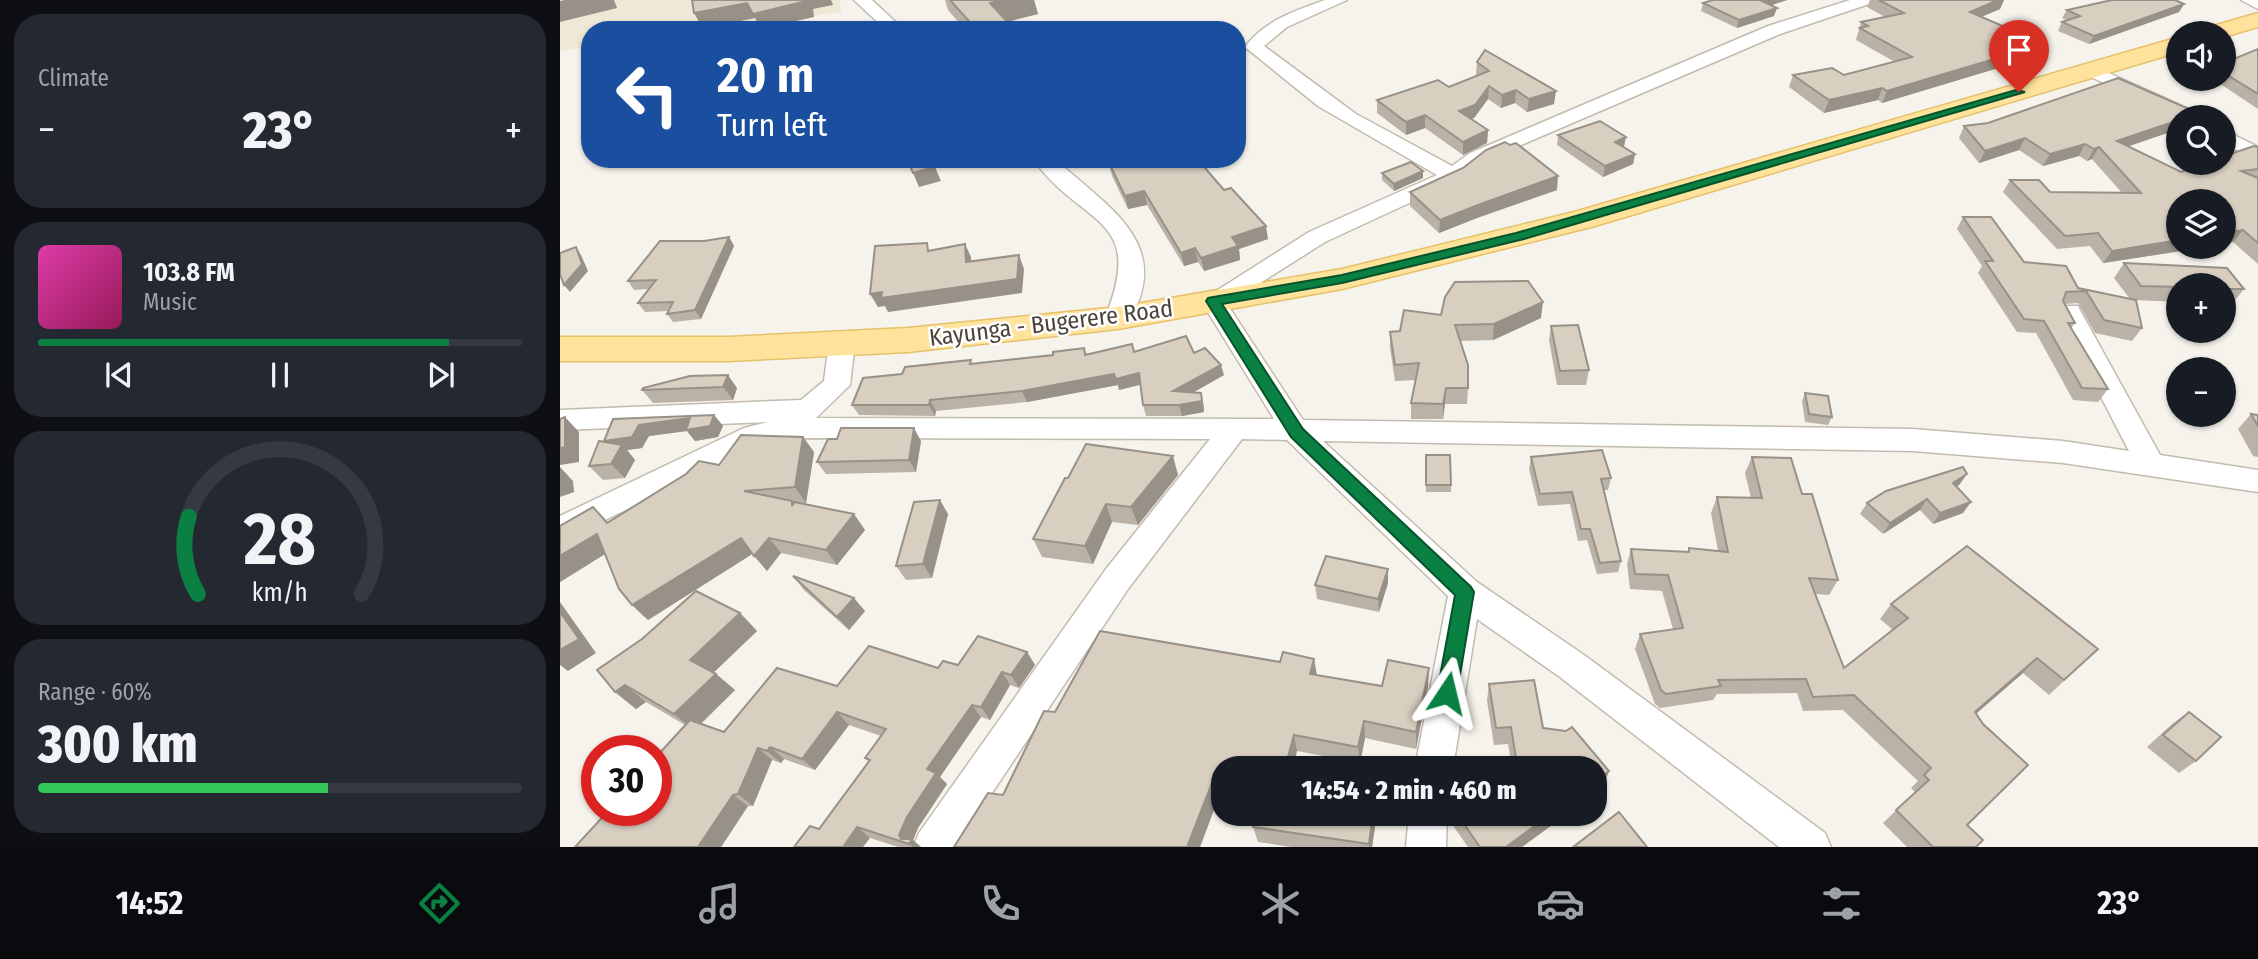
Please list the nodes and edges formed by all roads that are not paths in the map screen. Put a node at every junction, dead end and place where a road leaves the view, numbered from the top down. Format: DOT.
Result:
graph roads {
  1 [pos="862,0"];
  2 [pos="1339,0"];
  3 [pos="1796,0"];
  4 [pos="1866,0"];
  5 [pos="1820,13"];
  6 [pos="2254,15"];
  7 [pos="886,21"];
  8 [pos="2236,23"];
  9 [pos="2166,48"];
  10 [pos="2093,71"];
  11 [pos="2166,105"];
  12 [pos="2236,143"];
  13 [pos="2258,155"];
  14 [pos="1053,168"];
  15 [pos="1454,175"];
  16 [pos="1218,299"];
  17 [pos="2069,312"];
  18 [pos="1118,318"];
  19 [pos="842,343"];
  20 [pos="560,349"];
  21 [pos="808,410"];
  22 [pos="560,420"];
  23 [pos="786,428"];
  24 [pos="1234,429"];
  25 [pos="1297,433"];
  26 [pos="2150,463"];
  27 [pos="2258,481"];
  28 [pos="560,530"];
  29 [pos="1465,592"];
  30 [pos="1436,756"];
  31 [pos="1427,826"];
  32 [pos="933,847"];
  33 [pos="1426,847"];
  34 [pos="1811,847"];
  1 -- 7 [label="street"];
  2 -- 15 [label="street"];
  3 -- 5 [label="street"];
  4 -- 5 [label="street"];
  5 -- 15 [label="street"];
  6 -- 8 [label="main road"];
  9 -- 10 [label="main road, Kayunga - Bugerere Road"];
  10 -- 11 [label="street"];
  10 -- 16 [label="main road, Kayunga - Bugerere Road"];
  12 -- 13 [label="street"];
  14 -- 18 [label="street"];
  15 -- 16 [label="street"];
  16 -- 18 [label="main road, Kayunga - Bugerere Road"];
  16 -- 25 [label="street"];
  17 -- 26 [label="street"];
  18 -- 19 [label="main road, Kayunga - Bugerere Road"];
  19 -- 20 [label="main road, Kayunga - Bugerere Road"];
  19 -- 21 [label="street"];
  21 -- 22 [label="street"];
  21 -- 23 [label="street"];
  23 -- 24 [label="street"];
  23 -- 28 [label="street"];
  24 -- 25 [label="street"];
  24 -- 32 [label="street"];
  25 -- 26 [label="street"];
  25 -- 29 [label="street"];
  26 -- 27 [label="street"];
  29 -- 30 [label="street"];
  29 -- 34 [label="street"];
  31 -- 33 [label="street"];
}
